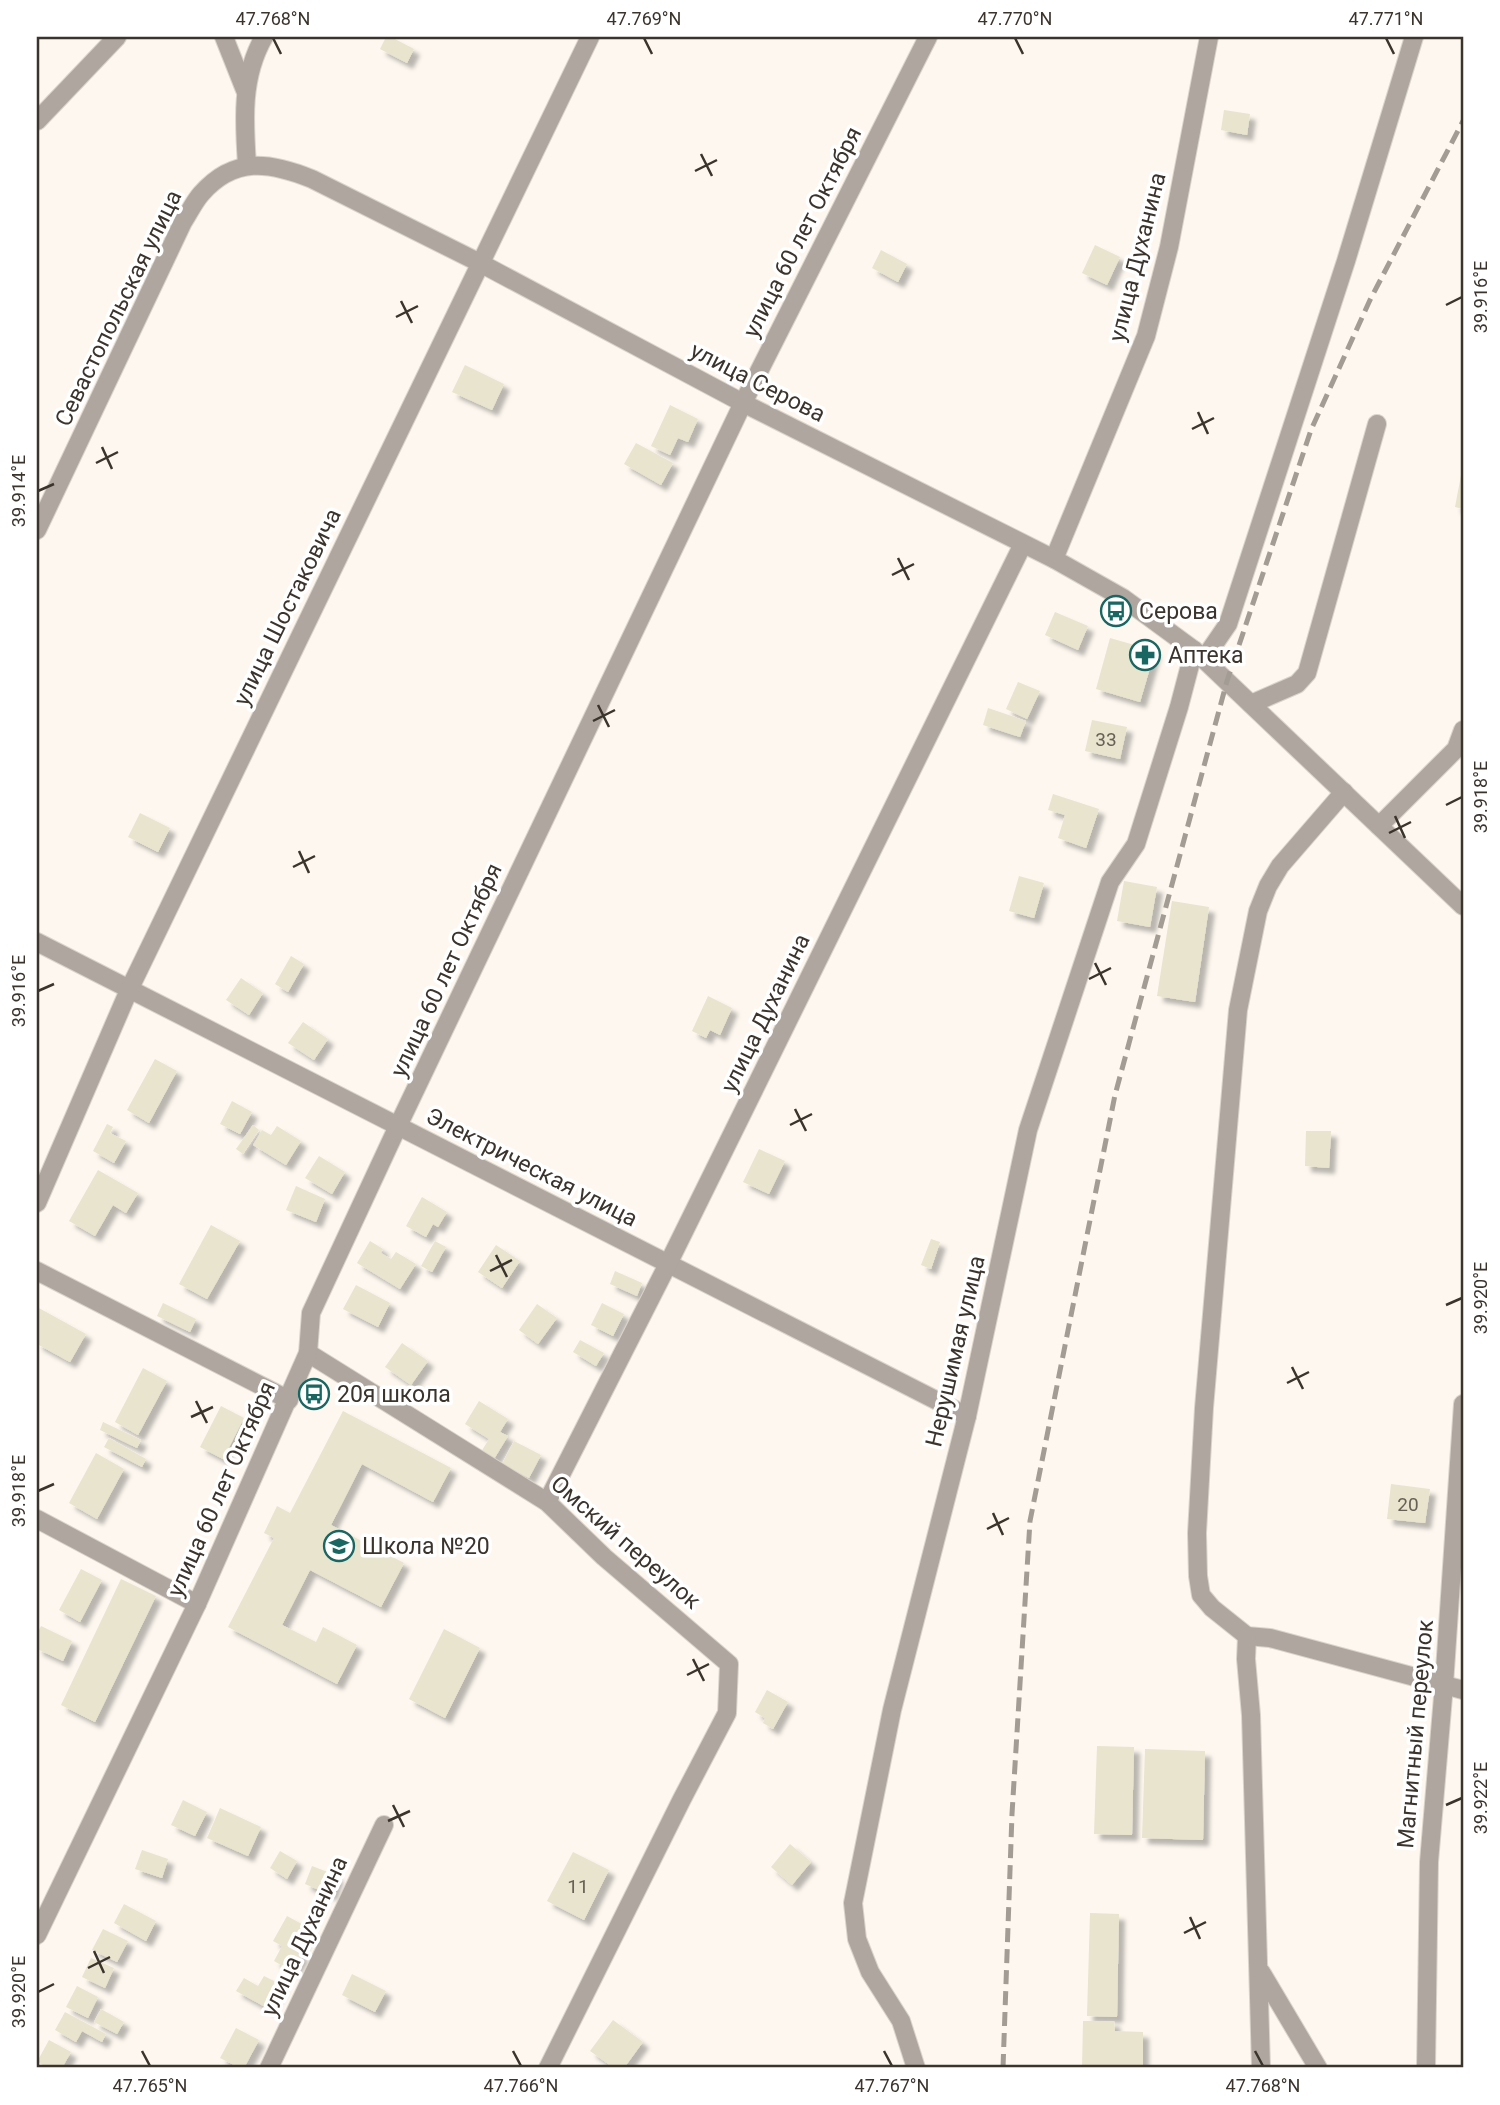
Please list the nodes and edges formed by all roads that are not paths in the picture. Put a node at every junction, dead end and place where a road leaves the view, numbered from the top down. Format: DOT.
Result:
graph roads {
  1 [pos="117,37"];
  2 [pos="224,37"];
  3 [pos="264,37"];
  4 [pos="590,37"];
  5 [pos="928,37"];
  6 [pos="1209,37"];
  7 [pos="1414,37"];
  8 [pos="245,90"];
  9 [pos="37,121"];
  10 [pos="247,165"];
  11 [pos="480,263"];
  12 [pos="743,403"];
  13 [pos="1377,424"];
  14 [pos="37,530"];
  15 [pos="1023,544"];
  16 [pos="1054,559"];
  17 [pos="1199,655"];
  18 [pos="1251,704"];
  19 [pos="1463,730"];
  20 [pos="1459,751"];
  21 [pos="1344,792"];
  22 [pos="1379,826"];
  23 [pos="1463,906"];
  24 [pos="37,942"];
  25 [pos="130,990"];
  26 [pos="398,1126"];
  27 [pos="37,1203"];
  28 [pos="668,1264"];
  29 [pos="37,1271"];
  30 [pos="308,1353"];
  31 [pos="289,1399"];
  32 [pos="1463,1404"];
  33 [pos="967,1416"];
  34 [pos="547,1502"];
  35 [pos="37,1519"];
  36 [pos="197,1604"];
  37 [pos="1247,1636"];
  38 [pos="1444,1685"];
  39 [pos="1463,1690"];
  40 [pos="384,1825"];
  41 [pos="37,1936"];
  42 [pos="1259,1969"];
  43 [pos="269,2068"];
  44 [pos="548,2068"];
  45 [pos="916,2068"];
  46 [pos="1261,2068"];
  47 [pos="1318,2068"];
  48 [pos="1426,2068"];
  1 -- 9 [label="street"];
  2 -- 8 [label="street"];
  3 -- 8 [label="street"];
  4 -- 11 [label="street, улица Шостаковича"];
  5 -- 12 [label="street, улица 60 лет Октября"];
  6 -- 16 [label="street, улица Духанина"];
  7 -- 17 [label="street, Нерушимая улица"];
  8 -- 10 [label="street"];
  10 -- 11 [label="street, улица Серова"];
  10 -- 14 [label="street, Севастопольская улица"];
  11 -- 12 [label="street, улица Серова"];
  11 -- 25 [label="street, улица Шостаковича"];
  12 -- 15 [label="street, улица Серова"];
  12 -- 26 [label="street, улица 60 лет Октября"];
  13 -- 18 [label="street"];
  15 -- 16 [label="street, улица Серова"];
  15 -- 28 [label="street, улица Духанина"];
  16 -- 17 [label="street, улица Серова"];
  17 -- 18 [label="street, улица Серова"];
  17 -- 33 [label="street, Нерушимая улица"];
  18 -- 21 [label="street, улица Серова"];
  19 -- 20 [label="street"];
  20 -- 22 [label="street"];
  21 -- 22 [label="street, улица Серова"];
  21 -- 37 [label="street"];
  22 -- 23 [label="street, улица Серова"];
  24 -- 25 [label="street, Электрическая улица"];
  25 -- 26 [label="street, Электрическая улица"];
  25 -- 27 [label="street, улица Шостаковича"];
  26 -- 28 [label="street, Электрическая улица"];
  26 -- 30 [label="street, улица 60 лет Октября"];
  28 -- 33 [label="street, Электрическая улица"];
  28 -- 34 [label="street, улица Духанина"];
  29 -- 31 [label="street"];
  30 -- 31 [label="street, улица 60 лет Октября"];
  30 -- 34 [label="street, Омский переулок"];
  31 -- 36 [label="street, улица 60 лет Октября"];
  32 -- 38 [label="street, Магнитный переулок"];
  33 -- 45 [label="street, Нерушимая улица"];
  34 -- 44 [label="street, Омский переулок"];
  35 -- 36 [label="street"];
  36 -- 41 [label="street, улица 60 лет Октября"];
  37 -- 38 [label="street"];
  37 -- 42 [label="street"];
  38 -- 39 [label="street"];
  38 -- 48 [label="street, Магнитный переулок"];
  40 -- 43 [label="street, улица Духанина"];
  42 -- 46 [label="street"];
  42 -- 47 [label="street"];
}
